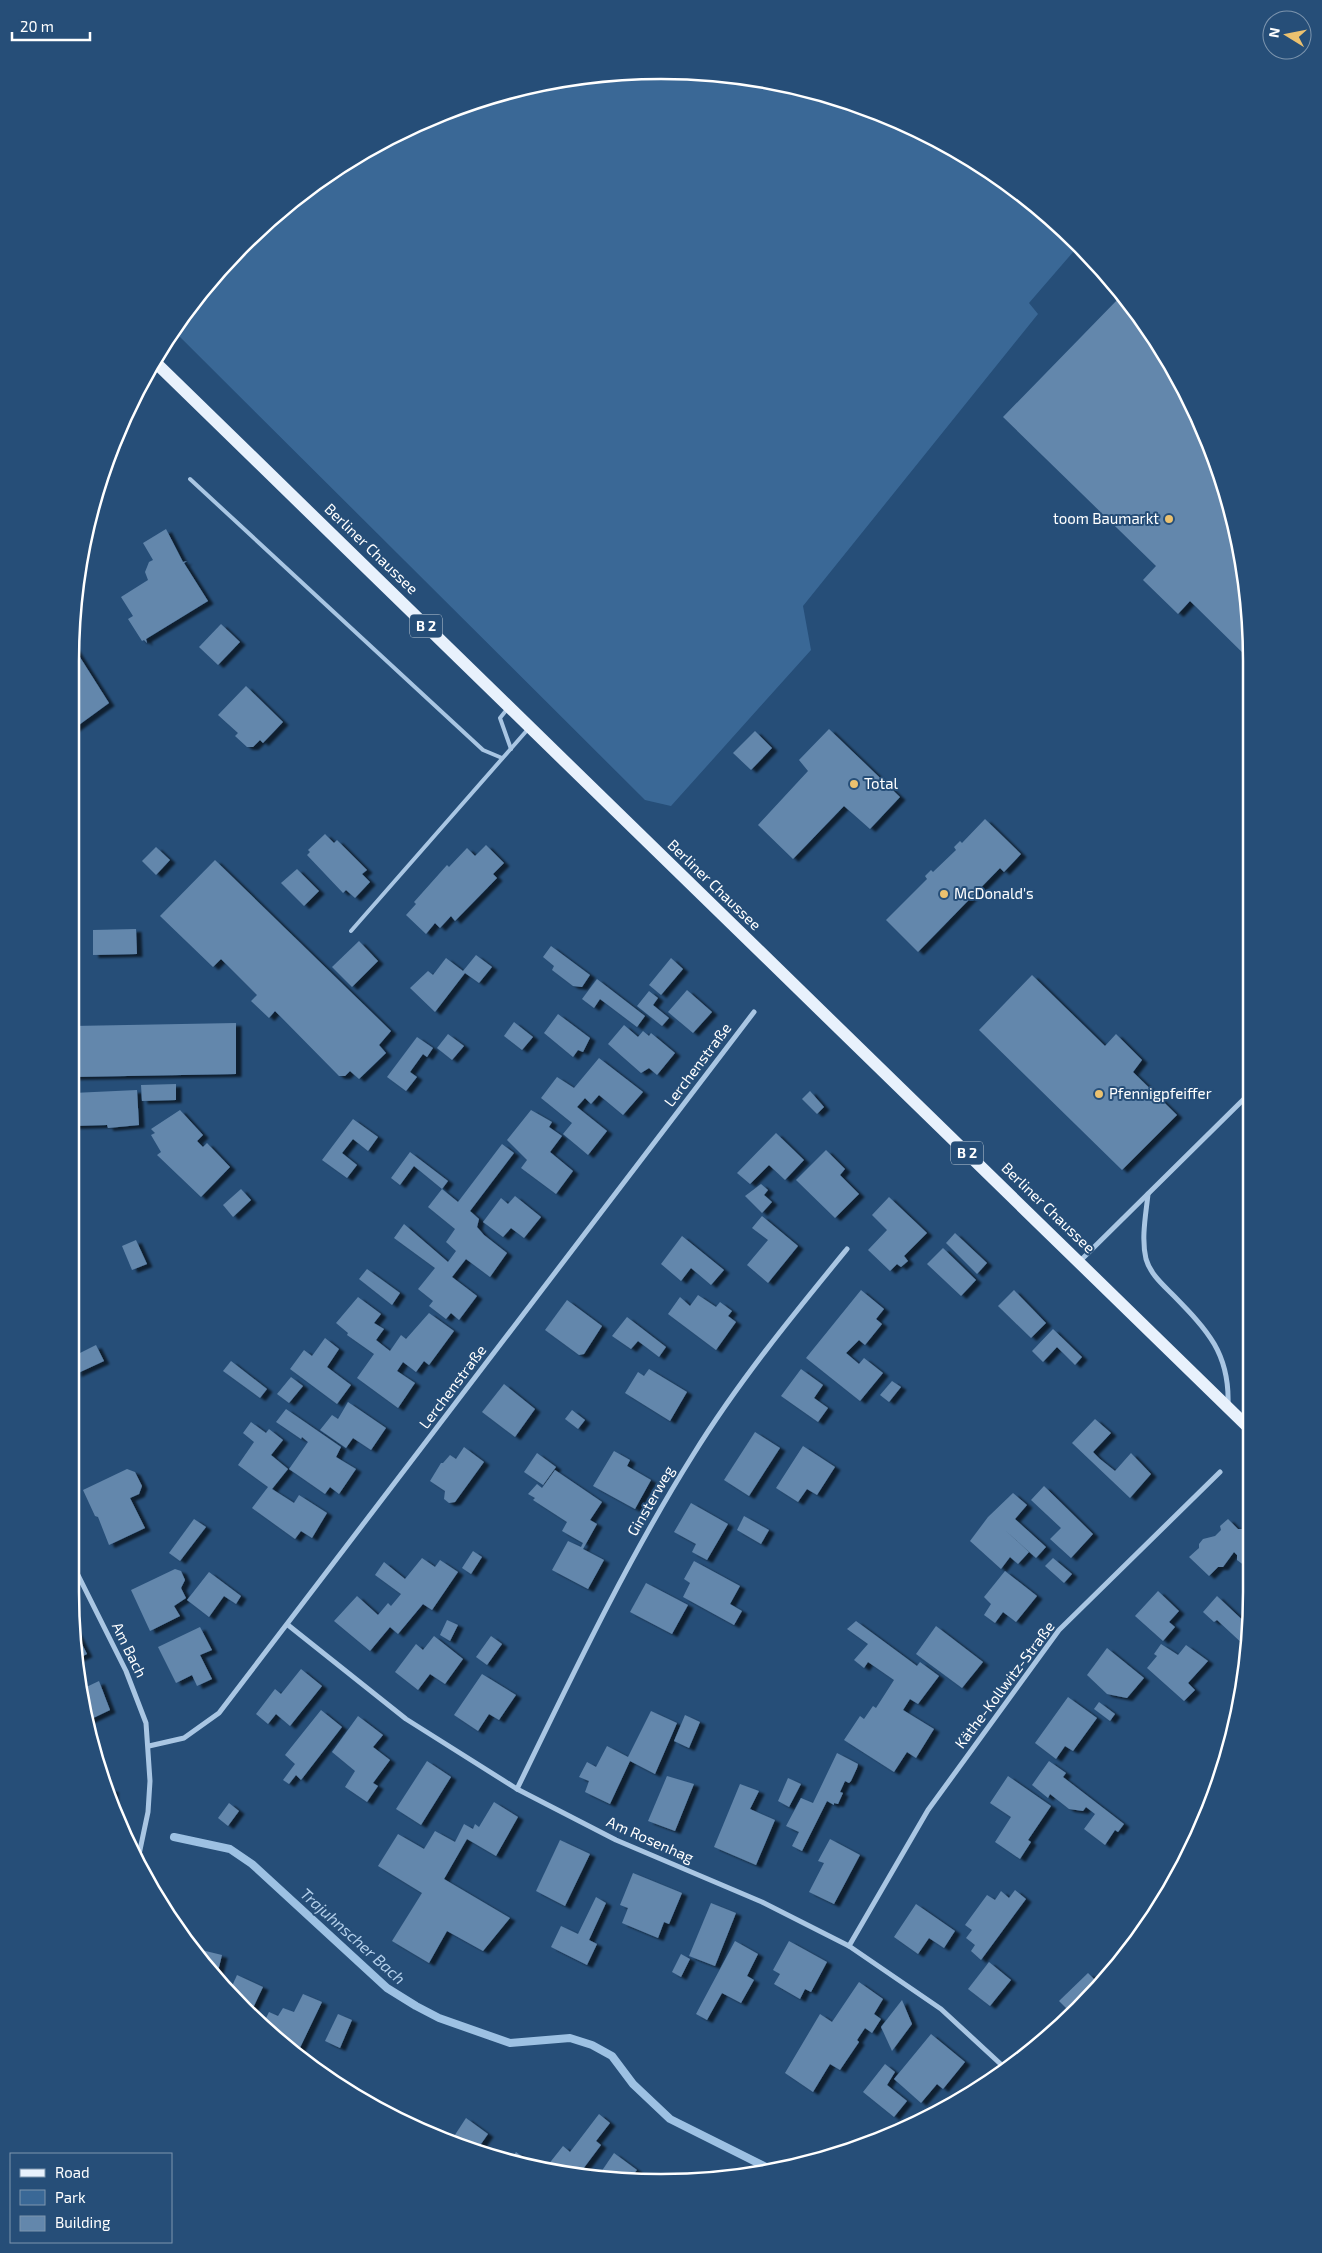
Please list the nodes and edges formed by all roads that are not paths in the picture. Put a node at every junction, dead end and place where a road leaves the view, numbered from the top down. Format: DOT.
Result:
graph roads {
  1 [pos="159,366"];
  2 [pos="190,479"];
  3 [pos="509,707"];
  4 [pos="530,728"];
  5 [pos="511,749"];
  6 [pos="502,758"];
  7 [pos="351,931"];
  8 [pos="754,1012"];
  9 [pos="1243,1100"];
  10 [pos="1148,1194"];
  11 [pos="847,1249"];
  12 [pos="1079,1261"];
  13 [pos="1228,1408"];
  14 [pos="1243,1422"];
  15 [pos="1220,1472"];
  16 [pos="79,1577"];
  17 [pos="288,1625"];
  18 [pos="149,1746"];
  19 [pos="517,1790"];
  20 [pos="140,1852"];
  21 [pos="849,1946"];
  22 [pos="1001,2064"];
  1 -- 3 [label="main road, Berliner Chaussee / B 2"];
  2 -- 6 [label="lane"];
  3 -- 4 [label="main road, Berliner Chaussee / B 2"];
  3 -- 5 [label="lane"];
  4 -- 5 [label="lane"];
  4 -- 12 [label="main road, Berliner Chaussee / B 2"];
  5 -- 6 [label="lane"];
  6 -- 7 [label="lane"];
  8 -- 17 [label="street, Lerchenstraße"];
  9 -- 10 [label="street"];
  10 -- 12 [label="street"];
  10 -- 13 [label="street"];
  11 -- 19 [label="street, Ginsterweg"];
  12 -- 13 [label="main road, Berliner Chaussee / B 2"];
  13 -- 14 [label="main road, Berliner Chaussee / B 2"];
  15 -- 21 [label="street, Käthe-Kollwitz-Straße"];
  16 -- 18 [label="street, Am Bach"];
  17 -- 18 [label="street, Lerchenstraße"];
  17 -- 19 [label="street, Am Rosenhag"];
  18 -- 20 [label="street, Am Bach"];
  19 -- 21 [label="street, Am Rosenhag"];
  21 -- 22 [label="street, Am Rosenhag"];
}
